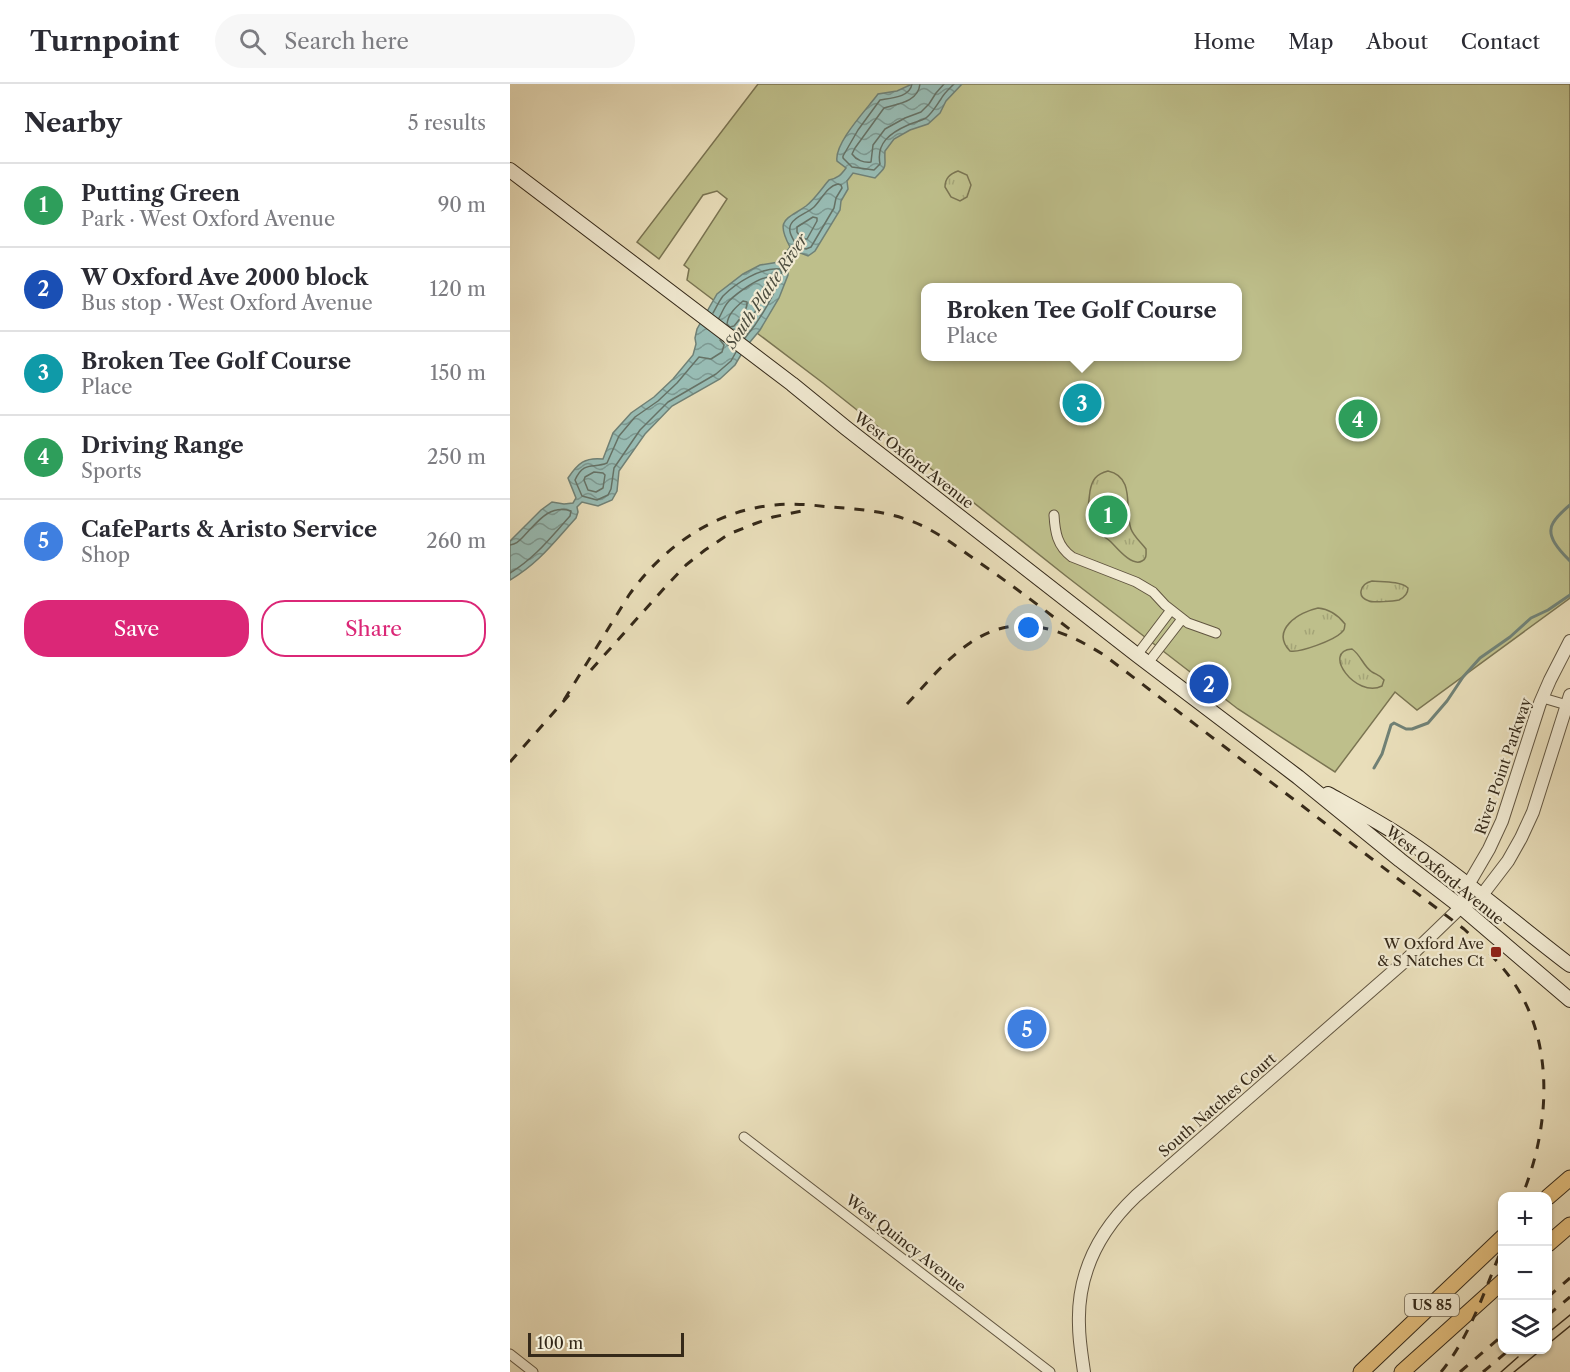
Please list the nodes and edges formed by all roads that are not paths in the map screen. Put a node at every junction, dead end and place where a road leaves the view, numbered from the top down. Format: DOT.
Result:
graph roads {
  1 [pos="510,170"];
  2 [pos="1054,515"];
  3 [pos="1172,610"];
  4 [pos="1182,619"];
  5 [pos="1216,633"];
  6 [pos="1570,641"];
  7 [pos="1143,659"];
  8 [pos="1542,698"];
  9 [pos="1569,702"];
  10 [pos="1298,777"];
  11 [pos="1468,885"];
  12 [pos="1482,895"];
  13 [pos="1461,908"];
  14 [pos="1570,965"];
  15 [pos="1570,1000"];
  16 [pos="744,1137"];
  17 [pos="1570,1177"];
  18 [pos="1552,1193"];
  19 [pos="1570,1225"];
  20 [pos="1552,1241"];
  21 [pos="1498,1242"];
  22 [pos="1498,1286"];
  23 [pos="510,1354"];
  24 [pos="534,1372"];
  25 [pos="1050,1372"];
  26 [pos="1084,1372"];
  27 [pos="1361,1372"];
  28 [pos="1402,1372"];
  1 -- 7 [label="main road, West Oxford Avenue"];
  2 -- 3 [label="street"];
  3 -- 4 [label="street"];
  3 -- 7 [label="street"];
  4 -- 5 [label="street"];
  4 -- 7 [label="street"];
  6 -- 8 [label="street, River Point Parkway"];
  7 -- 10 [label="main road, West Oxford Avenue"];
  8 -- 9 [label="street"];
  8 -- 11 [label="street, River Point Parkway"];
  9 -- 12 [label="street"];
  10 -- 11 [label="main road, West Oxford Avenue"];
  10 -- 13 [label="main road, West Oxford Avenue"];
  11 -- 12 [label="main road, West Oxford Avenue"];
  11 -- 13 [label="street, River Point Parkway"];
  12 -- 13 [label="street"];
  12 -- 14 [label="main road, West Oxford Avenue"];
  13 -- 15 [label="main road, West Oxford Avenue"];
  13 -- 26 [label="street, South Natches Court"];
  16 -- 25 [label="street, West Quincy Avenue"];
  17 -- 18 [label="highway"];
  19 -- 20 [label="highway"];
  21 -- 27 [label="highway, US 85"];
  22 -- 28 [label="highway, US 85"];
  23 -- 24 [label="street"];
}
